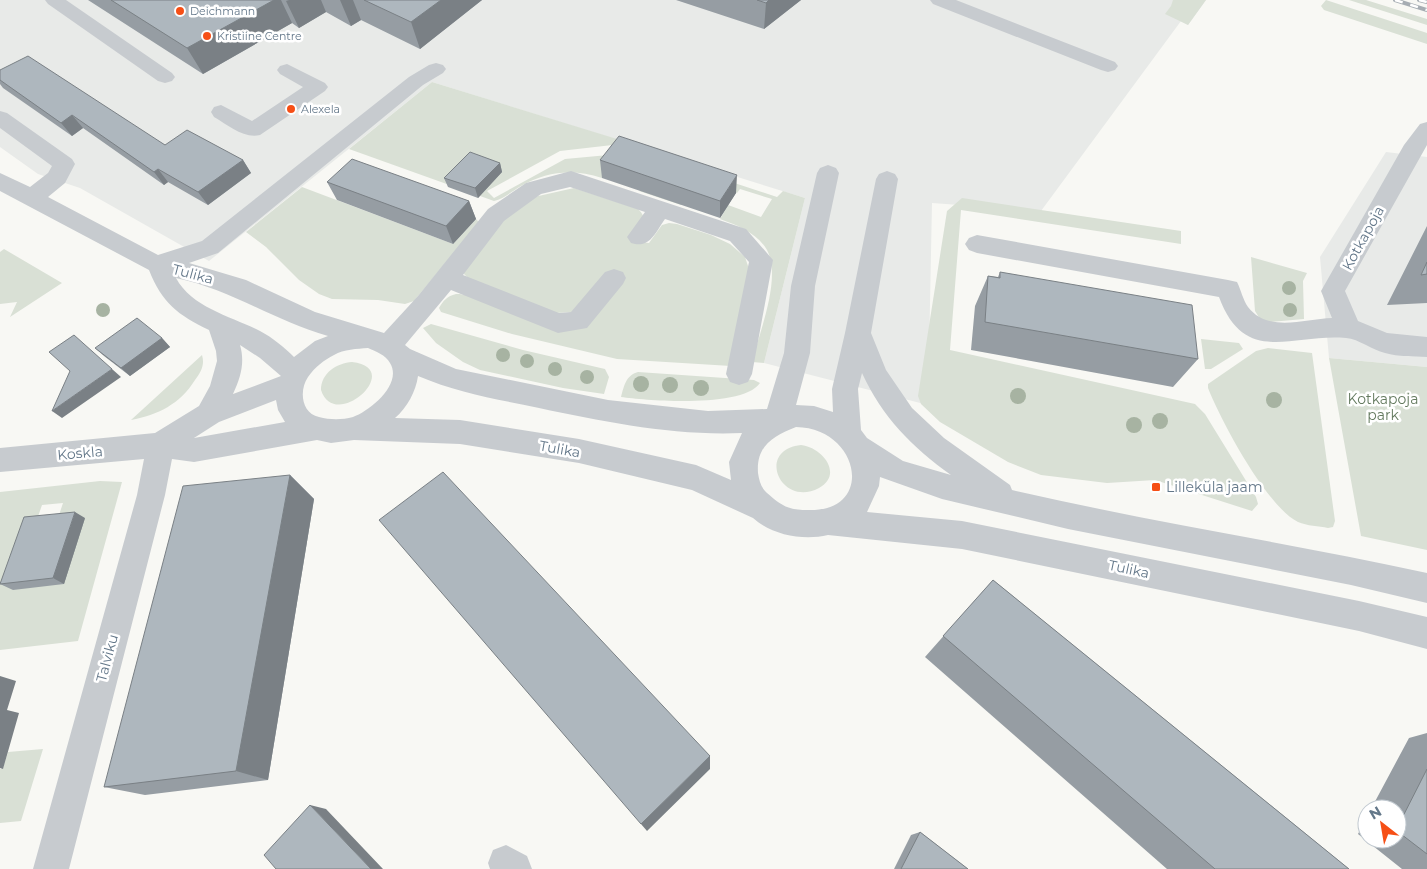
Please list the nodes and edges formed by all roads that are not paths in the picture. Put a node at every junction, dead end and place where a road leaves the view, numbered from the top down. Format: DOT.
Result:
graph roads {
  1 [pos="54,0"];
  2 [pos="939,0"];
  3 [pos="1108,66"];
  4 [pos="436,69"];
  5 [pos="287,70"];
  6 [pos="165,77"];
  7 [pos="221,112"];
  8 [pos="0,118"];
  9 [pos="1427,129"];
  10 [pos="1419,158"];
  11 [pos="828,173"];
  12 [pos="887,179"];
  13 [pos="0,181"];
  14 [pos="32,198"];
  15 [pos="660,209"];
  16 [pos="639,237"];
  17 [pos="977,244"];
  18 [pos="158,264"];
  19 [pos="446,278"];
  20 [pos="614,278"];
  21 [pos="220,324"];
  22 [pos="1348,328"];
  23 [pos="858,333"];
  24 [pos="386,347"];
  25 [pos="1427,347"];
  26 [pos="739,374"];
  27 [pos="292,379"];
  28 [pos="209,414"];
  29 [pos="777,420"];
  30 [pos="316,429"];
  31 [pos="352,429"];
  32 [pos="854,440"];
  33 [pos="160,446"];
  34 [pos="0,460"];
  35 [pos="1012,502"];
  36 [pos="760,507"];
  37 [pos="829,522"];
  38 [pos="1427,588"];
  39 [pos="1427,633"];
  40 [pos="51,869"];
  1 -- 6 [label="street"];
  2 -- 3 [label="street"];
  4 -- 18 [label="street"];
  5 -- 7 [label="street"];
  8 -- 14 [label="street"];
  9 -- 10 [label="street, Kotkapoja"];
  10 -- 22 [label="street, Kotkapoja"];
  11 -- 29 [label="street"];
  12 -- 23 [label="street"];
  13 -- 14 [label="street, Tulika"];
  14 -- 18 [label="street, Tulika"];
  15 -- 16 [label="street"];
  15 -- 19 [label="street"];
  15 -- 26 [label="street"];
  17 -- 22 [label="street"];
  18 -- 21 [label="street, Tulika"];
  18 -- 24 [label="street, Tulika"];
  19 -- 20 [label="street"];
  19 -- 24 [label="street"];
  21 -- 27 [label="street, Tulika"];
  21 -- 28 [label="street"];
  22 -- 25 [label="street"];
  23 -- 32 [label="street"];
  23 -- 35 [label="street"];
  24 -- 27 [label="street"];
  24 -- 29 [label="street, Tulika"];
  24 -- 31 [label="street"];
  27 -- 28 [label="street, Koskla"];
  27 -- 30 [label="street"];
  28 -- 33 [label="street, Koskla"];
  29 -- 32 [label="street"];
  29 -- 36 [label="street"];
  30 -- 31 [label="street"];
  30 -- 33 [label="street, Koskla"];
  31 -- 36 [label="street, Tulika"];
  32 -- 35 [label="street"];
  32 -- 37 [label="street"];
  33 -- 34 [label="street, Koskla"];
  33 -- 40 [label="street, Talviku"];
  35 -- 38 [label="street"];
  36 -- 37 [label="street"];
  37 -- 39 [label="street, Tulika"];
}
